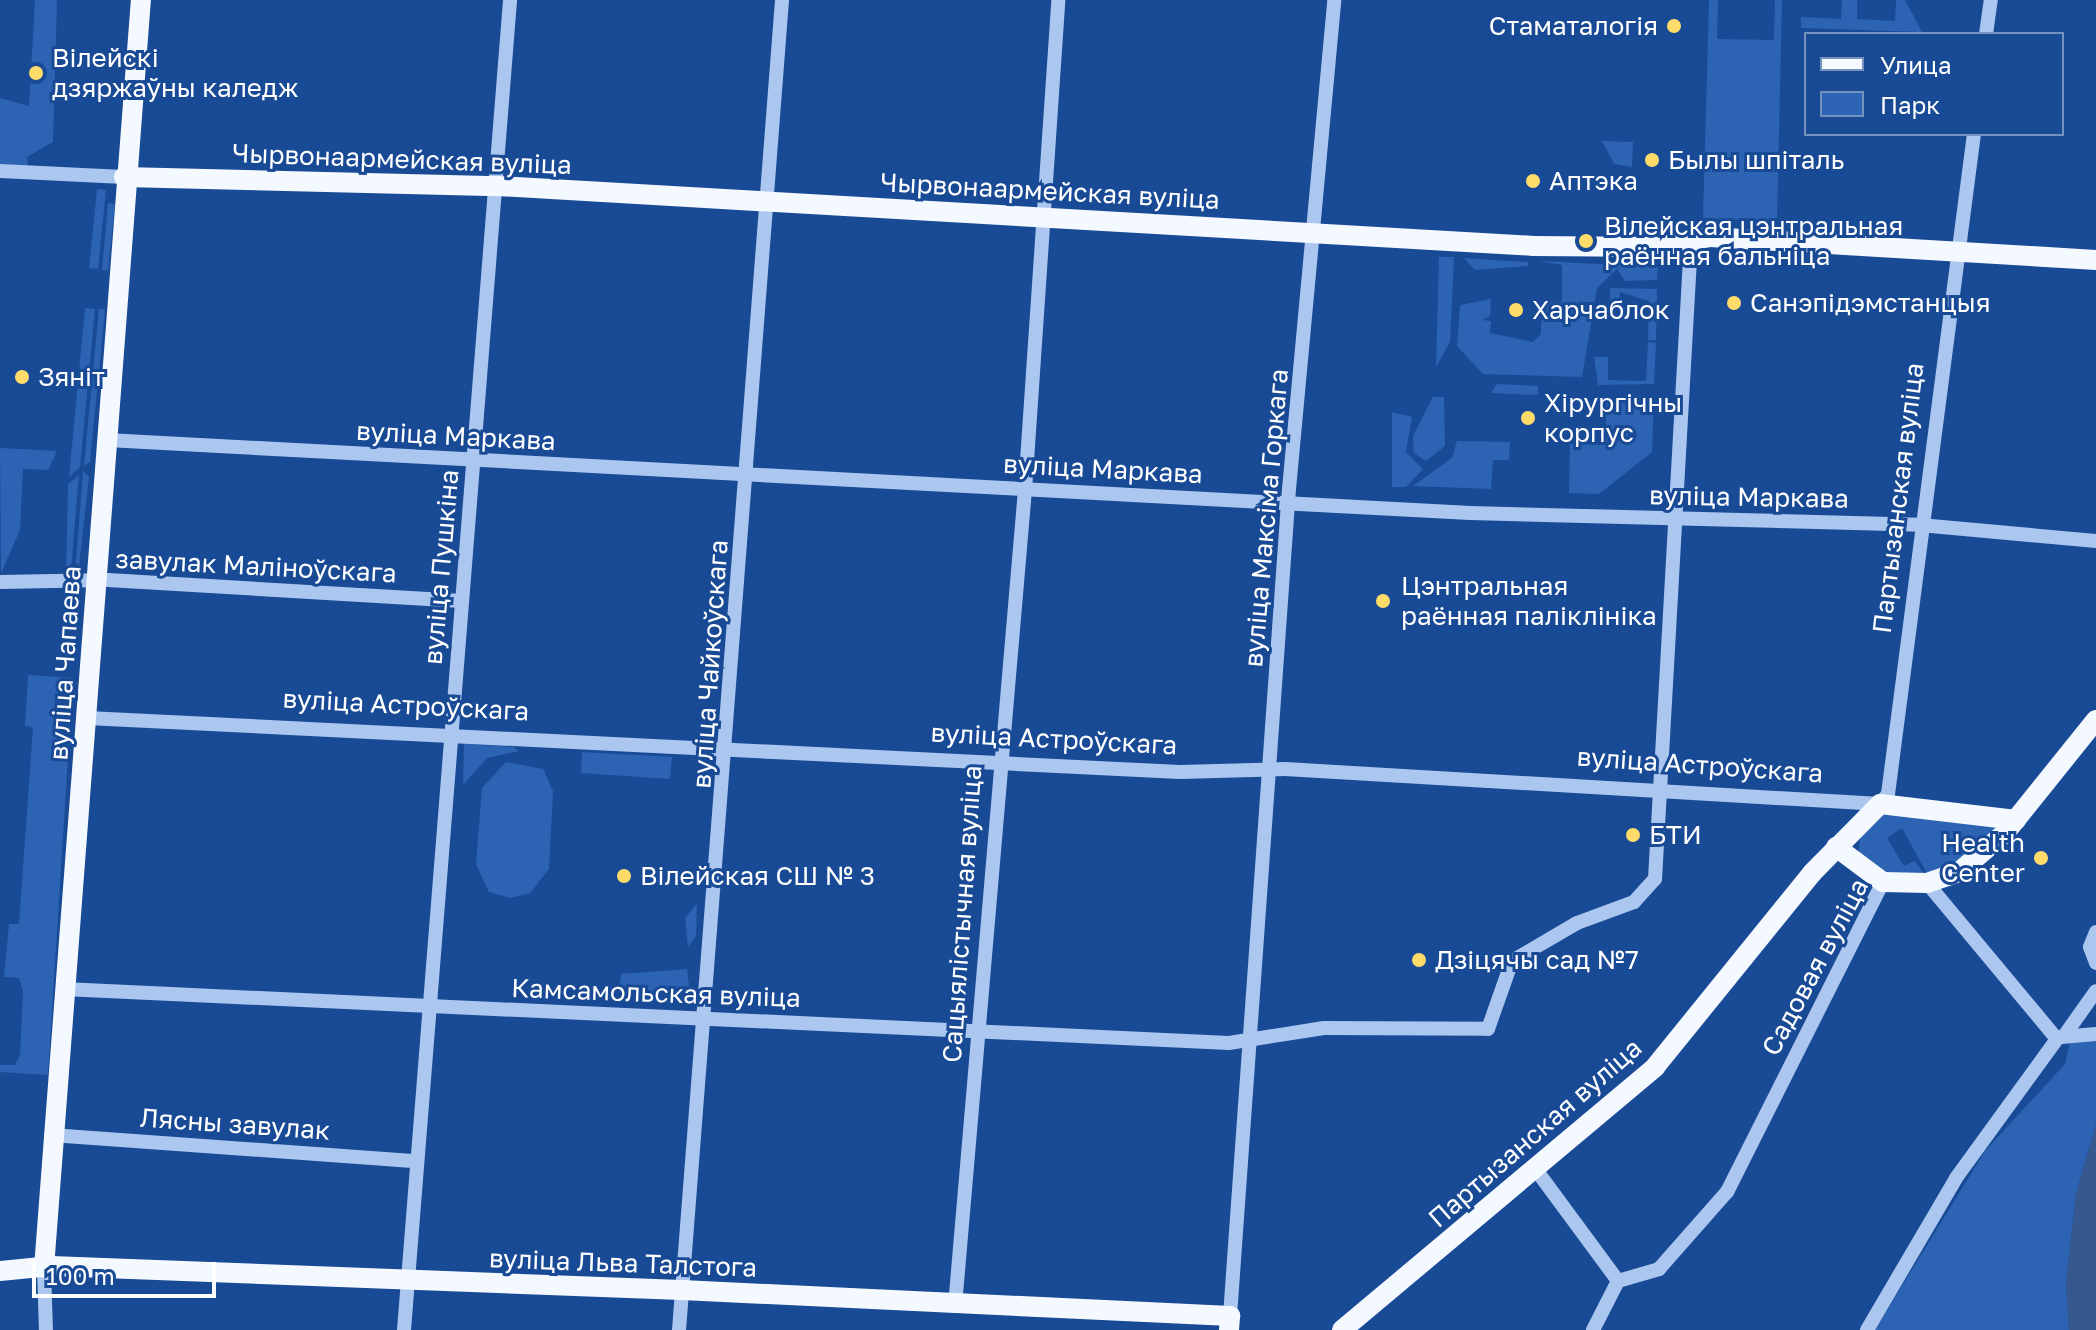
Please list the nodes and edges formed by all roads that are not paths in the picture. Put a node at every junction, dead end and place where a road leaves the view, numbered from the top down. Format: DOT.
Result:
graph roads {
  1 [pos="141,0"];
  2 [pos="510,0"];
  3 [pos="782,0"];
  4 [pos="1058,0"];
  5 [pos="1334,0"];
  6 [pos="1991,0"];
  7 [pos="1986,32"];
  8 [pos="1974,136"];
  9 [pos="0,171"];
  10 [pos="124,177"];
  11 [pos="498,186"];
  12 [pos="767,201"];
  13 [pos="1039,215"];
  14 [pos="1317,233"];
  15 [pos="1691,242"];
  16 [pos="1959,250"];
  17 [pos="2096,260"];
  18 [pos="107,440"];
  19 [pos="473,461"];
  20 [pos="747,475"];
  21 [pos="1025,490"];
  22 [pos="1288,503"];
  23 [pos="1672,521"];
  24 [pos="1920,525"];
  25 [pos="2096,541"];
  26 [pos="0,582"];
  27 [pos="97,584"];
  28 [pos="461,601"];
  29 [pos="87,718"];
  30 [pos="2096,720"];
  31 [pos="453,732"];
  32 [pos="728,748"];
  33 [pos="997,762"];
  34 [pos="1269,772"];
  35 [pos="1660,787"];
  36 [pos="1880,804"];
  37 [pos="2016,820"];
  38 [pos="1836,847"];
  39 [pos="1883,882"];
  40 [pos="1927,883"];
  41 [pos="2096,932"];
  42 [pos="2096,963"];
  43 [pos="64,989"];
  44 [pos="2096,991"];
  45 [pos="427,1008"];
  46 [pos="704,1019"];
  47 [pos="976,1033"];
  48 [pos="2096,1034"];
  49 [pos="2060,1038"];
  50 [pos="1247,1041"];
  51 [pos="51,1135"];
  52 [pos="416,1161"];
  53 [pos="1534,1167"];
  54 [pos="44,1268"];
  55 [pos="0,1271"];
  56 [pos="408,1281"];
  57 [pos="1618,1281"];
  58 [pos="682,1290"];
  59 [pos="955,1306"];
  60 [pos="1230,1323"];
  61 [pos="46,1330"];
  62 [pos="404,1330"];
  63 [pos="679,1330"];
  64 [pos="1342,1330"];
  65 [pos="1593,1330"];
  66 [pos="1867,1330"];
  1 -- 10 [label="main road, вуліца Чапаева"];
  2 -- 11 [label="street, вуліца Пушкіна"];
  3 -- 12 [label="street, вуліца Чайкоўскага"];
  4 -- 13 [label="street, Сацыялістычная вуліца"];
  5 -- 14 [label="street, вуліца Максіма Горкага"];
  6 -- 7 [label="street"];
  8 -- 16 [label="street, Партызанская вуліца"];
  9 -- 10 [label="street, Чырвонаармейская вуліца"];
  10 -- 11 [label="main road, Чырвонаармейская вуліца"];
  10 -- 18 [label="main road, вуліца Чапаева"];
  11 -- 12 [label="main road, Чырвонаармейская вуліца"];
  11 -- 19 [label="street, вуліца Пушкіна"];
  12 -- 13 [label="main road, Чырвонаармейская вуліца"];
  12 -- 20 [label="street, вуліца Чайкоўскага"];
  13 -- 14 [label="main road, Чырвонаармейская вуліца"];
  13 -- 21 [label="street, Сацыялістычная вуліца"];
  14 -- 15 [label="main road, Чырвонаармейская вуліца"];
  14 -- 22 [label="street, вуліца Максіма Горкага"];
  15 -- 16 [label="main road, Чырвонаармейская вуліца"];
  15 -- 23 [label="street"];
  16 -- 17 [label="main road, Чырвонаармейская вуліца"];
  16 -- 24 [label="street, Партызанская вуліца"];
  18 -- 19 [label="street, вуліца Маркава"];
  18 -- 27 [label="main road, вуліца Чапаева"];
  19 -- 20 [label="street, вуліца Маркава"];
  19 -- 28 [label="street, вуліца Пушкіна"];
  20 -- 21 [label="street, вуліца Маркава"];
  20 -- 32 [label="street, вуліца Чайкоўскага"];
  21 -- 22 [label="street, вуліца Маркава"];
  21 -- 33 [label="street, Сацыялістычная вуліца"];
  22 -- 23 [label="street, вуліца Маркава"];
  22 -- 34 [label="street, вуліца Максіма Горкага"];
  23 -- 24 [label="street, вуліца Маркава"];
  23 -- 35 [label="street"];
  24 -- 25 [label="street, вуліца Маркава"];
  24 -- 36 [label="street, Партызанская вуліца"];
  26 -- 27 [label="street, завулак Маліноўскага"];
  27 -- 28 [label="street, завулак Маліноўскага"];
  27 -- 29 [label="main road, вуліца Чапаева"];
  28 -- 31 [label="street, вуліца Пушкіна"];
  29 -- 31 [label="street, вуліца Астроўскага"];
  29 -- 43 [label="main road, вуліца Чапаева"];
  30 -- 37 [label="main road, Садовая вуліца"];
  31 -- 32 [label="street, вуліца Астроўскага"];
  31 -- 45 [label="street, вуліца Пушкіна"];
  32 -- 33 [label="street, вуліца Астроўскага"];
  32 -- 46 [label="street, вуліца Чайкоўскага"];
  33 -- 34 [label="street, вуліца Астроўскага"];
  33 -- 47 [label="street, Сацыялістычная вуліца"];
  34 -- 35 [label="street, вуліца Астроўскага"];
  34 -- 50 [label="street, вуліца Максіма Горкага"];
  35 -- 36 [label="street, вуліца Астроўскага"];
  35 -- 50 [label="street"];
  36 -- 37 [label="main road, вуліца Астроўскага"];
  36 -- 38 [label="main road, Партызанская вуліца"];
  37 -- 40 [label="main road, Садовая вуліца"];
  38 -- 39 [label="main road"];
  38 -- 53 [label="main road, Партызанская вуліца"];
  39 -- 40 [label="main road, Садовая вуліца"];
  39 -- 57 [label="street, Садовая вуліца"];
  40 -- 49 [label="street"];
  41 -- 42 [label="street"];
  43 -- 45 [label="street, Камсамольская вуліца"];
  43 -- 51 [label="main road, вуліца Чапаева"];
  44 -- 49 [label="street"];
  45 -- 46 [label="street, Камсамольская вуліца"];
  45 -- 52 [label="street, вуліца Пушкіна"];
  46 -- 47 [label="street, Камсамольская вуліца"];
  46 -- 58 [label="street, вуліца Чайкоўскага"];
  47 -- 50 [label="street, Камсамольская вуліца"];
  47 -- 59 [label="street, Сацыялістычная вуліца"];
  48 -- 49 [label="street"];
  49 -- 66 [label="street"];
  50 -- 60 [label="street, вуліца Максіма Горкага"];
  51 -- 52 [label="street, Лясны завулак"];
  51 -- 54 [label="main road, вуліца Чапаева"];
  52 -- 56 [label="street, вуліца Пушкіна"];
  53 -- 57 [label="street"];
  53 -- 64 [label="main road, Партызанская вуліца"];
  54 -- 55 [label="main road, вуліца Льва Талстога"];
  54 -- 56 [label="main road, вуліца Льва Талстога"];
  54 -- 61 [label="street, вуліца Чапаева"];
  56 -- 58 [label="main road, вуліца Льва Талстога"];
  56 -- 62 [label="street, вуліца Пушкіна"];
  57 -- 65 [label="street"];
  58 -- 59 [label="main road, вуліца Льва Талстога"];
  58 -- 63 [label="street, вуліца Чайкоўскага"];
  59 -- 60 [label="main road, вуліца Льва Талстога"];
}
